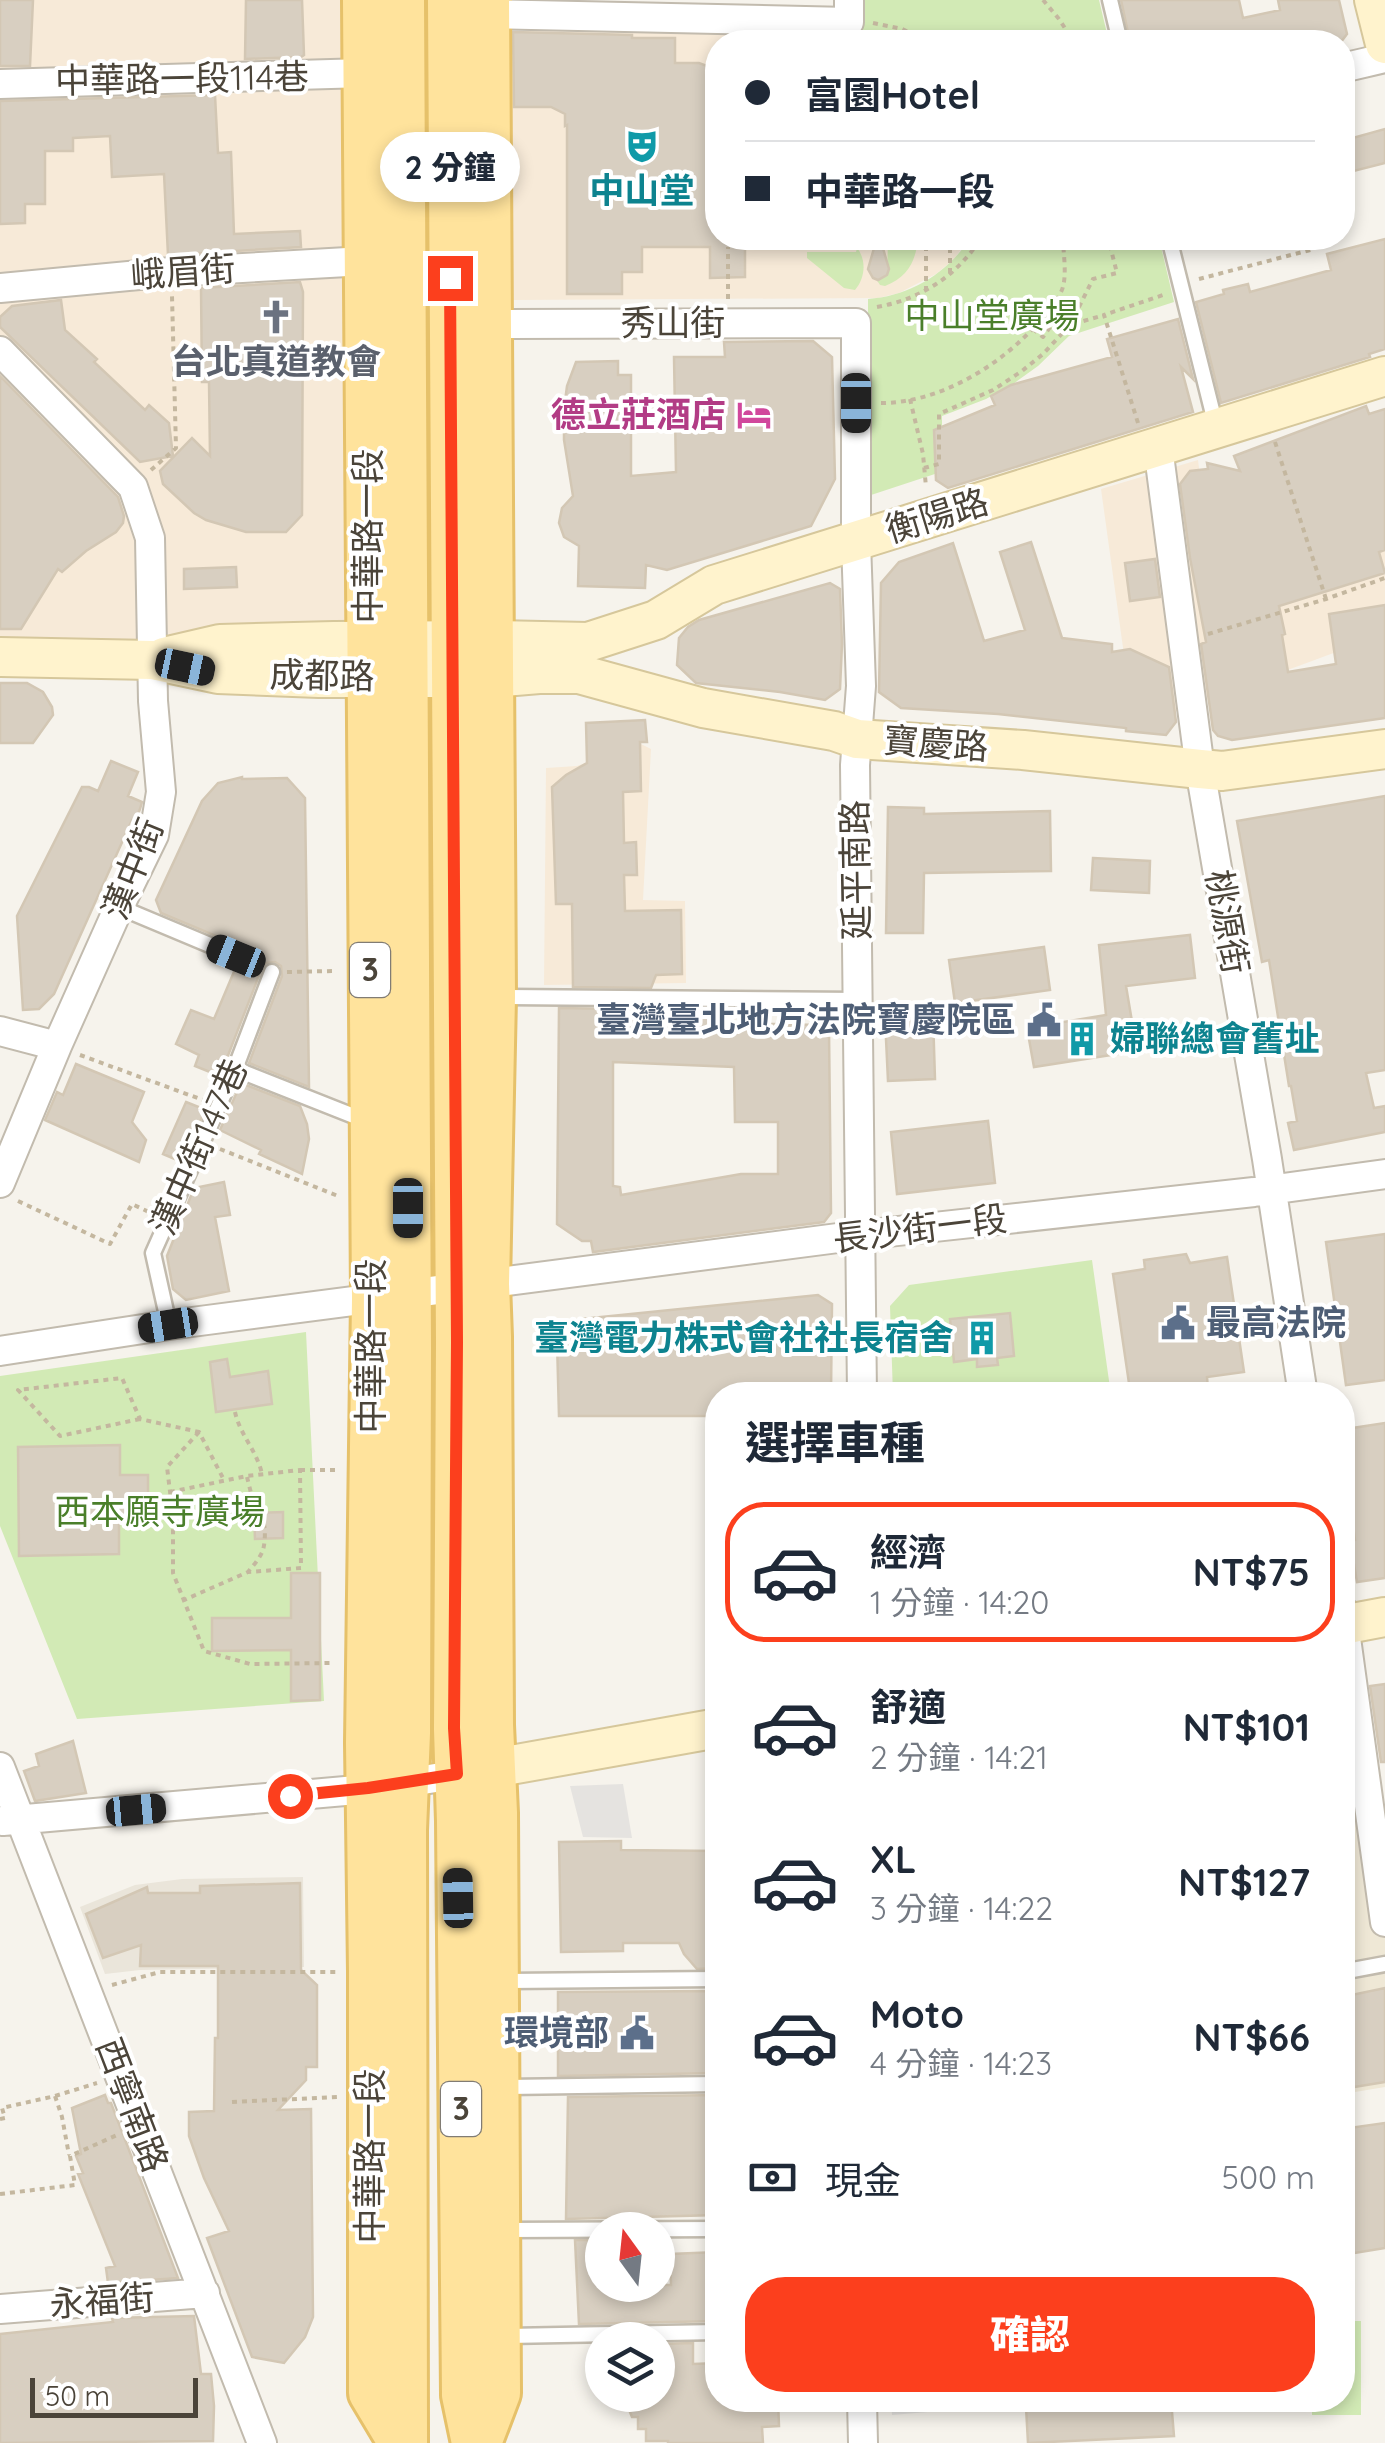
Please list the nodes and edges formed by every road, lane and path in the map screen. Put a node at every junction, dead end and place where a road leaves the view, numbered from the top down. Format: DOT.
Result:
graph roads {
  1 [pos="364,0"];
  2 [pos="404,0"];
  3 [pos="1043,0"];
  4 [pos="1110,0"];
  5 [pos="1374,0"];
  6 [pos="475,5"];
  7 [pos="849,11"];
  8 [pos="900,30"];
  9 [pos="1066,30"];
  10 [pos="1117,30"];
  11 [pos="1385,44"];
  12 [pos="1385,58"];
  13 [pos="1355,65"];
  14 [pos="365,73"];
  15 [pos="0,84"];
  16 [pos="728,250"];
  17 [pos="926,250"];
  18 [pos="950,250"];
  19 [pos="974,250"];
  20 [pos="1063,250"];
  21 [pos="1111,250"];
  22 [pos="1172,250"];
  23 [pos="1310,250"];
  24 [pos="366,261"];
  25 [pos="171,272"];
  26 [pos="950,274"];
  27 [pos="728,278"];
  28 [pos="1182,287"];
  29 [pos="0,288"];
  30 [pos="926,291"];
  31 [pos="1104,315"];
  32 [pos="856,323"];
  33 [pos="1054,323"];
  34 [pos="490,324"];
  35 [pos="1070,326"];
  36 [pos="1032,329"];
  37 [pos="0,351"];
  38 [pos="1385,376"];
  39 [pos="910,399"];
  40 [pos="856,403"];
  41 [pos="1266,414"];
  42 [pos="1217,429"];
  43 [pos="1152,449"];
  44 [pos="924,468"];
  45 [pos="132,487"];
  46 [pos="928,519"];
  47 [pos="856,542"];
  48 [pos="1385,578"];
  49 [pos="1326,599"];
  50 [pos="1184,642"];
  51 [pos="0,657"];
  52 [pos="389,659"];
  53 [pos="473,659"];
  54 [pos="152,660"];
  55 [pos="857,738"];
  56 [pos="1385,748"];
  57 [pos="1200,769"];
  58 [pos="118,907"];
  59 [pos="236,956"];
  60 [pos="333,971"];
  61 [pos="272,972"];
  62 [pos="494,997"];
  63 [pos="858,1000"];
  64 [pos="0,1030"];
  65 [pos="57,1046"];
  66 [pos="234,1069"];
  67 [pos="217,1105"];
  68 [pos="370,1123"];
  69 [pos="201,1142"];
  70 [pos="1385,1174"];
  71 [pos="1272,1190"];
  72 [pos="8,1191"];
  73 [pos="338,1196"];
  74 [pos="167,1220"];
  75 [pos="861,1234"];
  76 [pos="471,1286"];
  77 [pos="391,1296"];
  78 [pos="168,1325"];
  79 [pos="0,1351"];
  80 [pos="862,1382"];
  81 [pos="1301,1382"];
  82 [pos="236,1412"];
  83 [pos="140,1419"];
  84 [pos="199,1432"];
  85 [pos="300,1470"];
  86 [pos="335,1470"];
  87 [pos="262,1474"];
  88 [pos="247,1476"];
  89 [pos="224,1480"];
  90 [pos="170,1492"];
  91 [pos="248,1572"];
  92 [pos="184,1600"];
  93 [pos="1385,1618"];
  94 [pos="1355,1619"];
  95 [pos="332,1663"];
  96 [pos="1355,1706"];
  97 [pos="705,1730"];
  98 [pos="0,1767"];
  99 [pos="475,1771"];
  100 [pos="387,1786"];
  101 [pos="10,1821"];
  102 [pos="1385,1922"];
  103 [pos="1385,1964"];
  104 [pos="1355,1970"];
  105 [pos="370,1971"];
  106 [pos="705,1980"];
  107 [pos="496,1981"];
  108 [pos="88,1992"];
  109 [pos="120,2076"];
  110 [pos="705,2084"];
  111 [pos="496,2087"];
  112 [pos="55,2096"];
  113 [pos="341,2097"];
  114 [pos="232,2102"];
  115 [pos="0,2119"];
  116 [pos="139,2125"];
  117 [pos="70,2156"];
  118 [pos="0,2194"];
  119 [pos="497,2230"];
  120 [pos="705,2230"];
  121 [pos="205,2293"];
  122 [pos="0,2308"];
  123 [pos="705,2332"];
  124 [pos="498,2336"];
  125 [pos="863,2412"];
  126 [pos="262,2443"];
  127 [pos="403,2443"];
  128 [pos="476,2443"];
  129 [pos="864,2443"];
  1 -- 14 [label="main road, 中華路一段 / 3"];
  2 -- 52 [label="main road, 中華路一段 / 3"];
  3 -- 9 [label="path"];
  4 -- 10 [label="lane"];
  5 -- 11 [label="street"];
  6 -- 7 [label="street"];
  6 -- 34 [label="main road, 3"];
  6 -- 53 [label="main road, 3"];
  7 -- 8 [label="path"];
  12 -- 13 [label="street"];
  14 -- 15 [label="street, 中華路一段114巷"];
  14 -- 24 [label="main road, 中華路一段 / 3"];
  16 -- 27 [label="path"];
  17 -- 30 [label="path"];
  18 -- 26 [label="path"];
  19 -- 26 [label="path"];
  20 -- 36 [label="path"];
  21 -- 35 [label="path"];
  22 -- 28 [label="lane"];
  23 -- 28 [label="path"];
  24 -- 25 [label="street, 峨眉街"];
  24 -- 52 [label="main road, 中華路一段 / 3"];
  25 -- 29 [label="street, 峨眉街"];
  25 -- 45 [label="path"];
  26 -- 30 [label="path"];
  28 -- 31 [label="path"];
  28 -- 42 [label="lane"];
  30 -- 32 [label="path"];
  31 -- 35 [label="path"];
  31 -- 43 [label="path"];
  32 -- 34 [label="street, 秀山街"];
  32 -- 40 [label="street, 延平南路"];
  33 -- 36 [label="path"];
  34 -- 53 [label="main road, 3"];
  35 -- 44 [label="path"];
  36 -- 39 [label="path"];
  37 -- 45 [label="street, 漢中街"];
  38 -- 41 [label="street, 衡陽路"];
  39 -- 40 [label="path"];
  39 -- 44 [label="path"];
  40 -- 47 [label="street, 延平南路"];
  41 -- 42 [label="street, 衡陽路"];
  41 -- 49 [label="path"];
  42 -- 43 [label="street, 衡陽路"];
  43 -- 46 [label="street, 衡陽路"];
  43 -- 50 [label="street, 桃源街"];
  44 -- 46 [label="path"];
  45 -- 54 [label="street, 漢中街"];
  46 -- 47 [label="street, 衡陽路"];
  47 -- 53 [label="street, 衡陽路"];
  47 -- 55 [label="street, 延平南路"];
  48 -- 49 [label="path"];
  49 -- 50 [label="path"];
  50 -- 57 [label="street, 桃源街"];
  51 -- 54 [label="street, 成都路"];
  52 -- 53 [label="street, 成都路"];
  52 -- 54 [label="street, 成都路"];
  52 -- 68 [label="main road, 中華路一段 / 3"];
  52 -- 77 [label="main road, 中華路一段 / 3"];
  53 -- 55 [label="street, 寶慶路"];
  53 -- 62 [label="main road, 3"];
  53 -- 76 [label="main road, 3"];
  54 -- 58 [label="street, 漢中街"];
  55 -- 57 [label="street, 寶慶路"];
  55 -- 63 [label="street, 延平南路"];
  56 -- 57 [label="street, 寶慶路"];
  57 -- 71 [label="street, 桃源街"];
  58 -- 59 [label="lane"];
  58 -- 65 [label="street, 漢中街"];
  60 -- 61 [label="path"];
  61 -- 66 [label="lane, 漢中街147巷"];
  62 -- 63 [label="lane"];
  62 -- 76 [label="main road, 3"];
  63 -- 75 [label="street, 延平南路"];
  64 -- 65 [label="street"];
  65 -- 67 [label="path"];
  65 -- 72 [label="street, 漢中街"];
  66 -- 67 [label="lane, 漢中街147巷"];
  66 -- 68 [label="lane"];
  67 -- 69 [label="lane, 漢中街147巷"];
  68 -- 77 [label="main road, 中華路一段 / 3"];
  69 -- 73 [label="path"];
  69 -- 74 [label="lane, 漢中街147巷"];
  70 -- 71 [label="street, 長沙街一段"];
  71 -- 75 [label="street, 長沙街一段"];
  71 -- 81 [label="street, 桃源街"];
  72 -- 74 [label="path"];
  74 -- 78 [label="lane, 漢中街147巷"];
  75 -- 76 [label="street, 長沙街一段"];
  75 -- 80 [label="street, 延平南路"];
  76 -- 77 [label="street, 長沙街一段"];
  76 -- 99 [label="main road, 3"];
  77 -- 78 [label="street, 長沙街一段"];
  77 -- 100 [label="main road, 中華路一段 / 3"];
  78 -- 79 [label="street, 長沙街一段"];
  82 -- 87 [label="path"];
  83 -- 83 [label="path"];
  83 -- 84 [label="path"];
  84 -- 89 [label="path"];
  84 -- 90 [label="path"];
  85 -- 86 [label="path"];
  85 -- 87 [label="path"];
  85 -- 91 [label="path"];
  87 -- 88 [label="path"];
  88 -- 89 [label="path"];
  88 -- 91 [label="path"];
  89 -- 90 [label="path"];
  90 -- 92 [label="path"];
  91 -- 92 [label="path"];
  92 -- 95 [label="path"];
  93 -- 94 [label="street"];
  96 -- 102 [label="street"];
  97 -- 99 [label="street"];
  98 -- 101 [label="street, 西寧南路"];
  99 -- 100 [label="street"];
  99 -- 107 [label="main road, 3"];
  99 -- 128 [label="main road, 3"];
  100 -- 101 [label="street"];
  100 -- 105 [label="main road, 中華路一段 / 3"];
  100 -- 127 [label="main road, 中華路一段 / 3"];
  101 -- 108 [label="street, 西寧南路"];
  103 -- 104 [label="lane"];
  105 -- 108 [label="path"];
  105 -- 127 [label="main road, 中華路一段 / 3"];
  106 -- 107 [label="lane"];
  107 -- 111 [label="main road, 3"];
  108 -- 109 [label="street, 西寧南路"];
  109 -- 112 [label="path"];
  109 -- 116 [label="street, 西寧南路"];
  110 -- 111 [label="lane"];
  111 -- 119 [label="main road, 3"];
  112 -- 115 [label="path"];
  112 -- 117 [label="path"];
  113 -- 114 [label="path"];
  116 -- 117 [label="path"];
  116 -- 121 [label="street, 西寧南路"];
  117 -- 118 [label="path"];
  119 -- 120 [label="lane"];
  119 -- 124 [label="main road, 3"];
  121 -- 122 [label="street, 永福街"];
  121 -- 126 [label="street, 西寧南路"];
  123 -- 124 [label="lane"];
  124 -- 128 [label="main road, 3"];
  125 -- 129 [label="street"];
}
